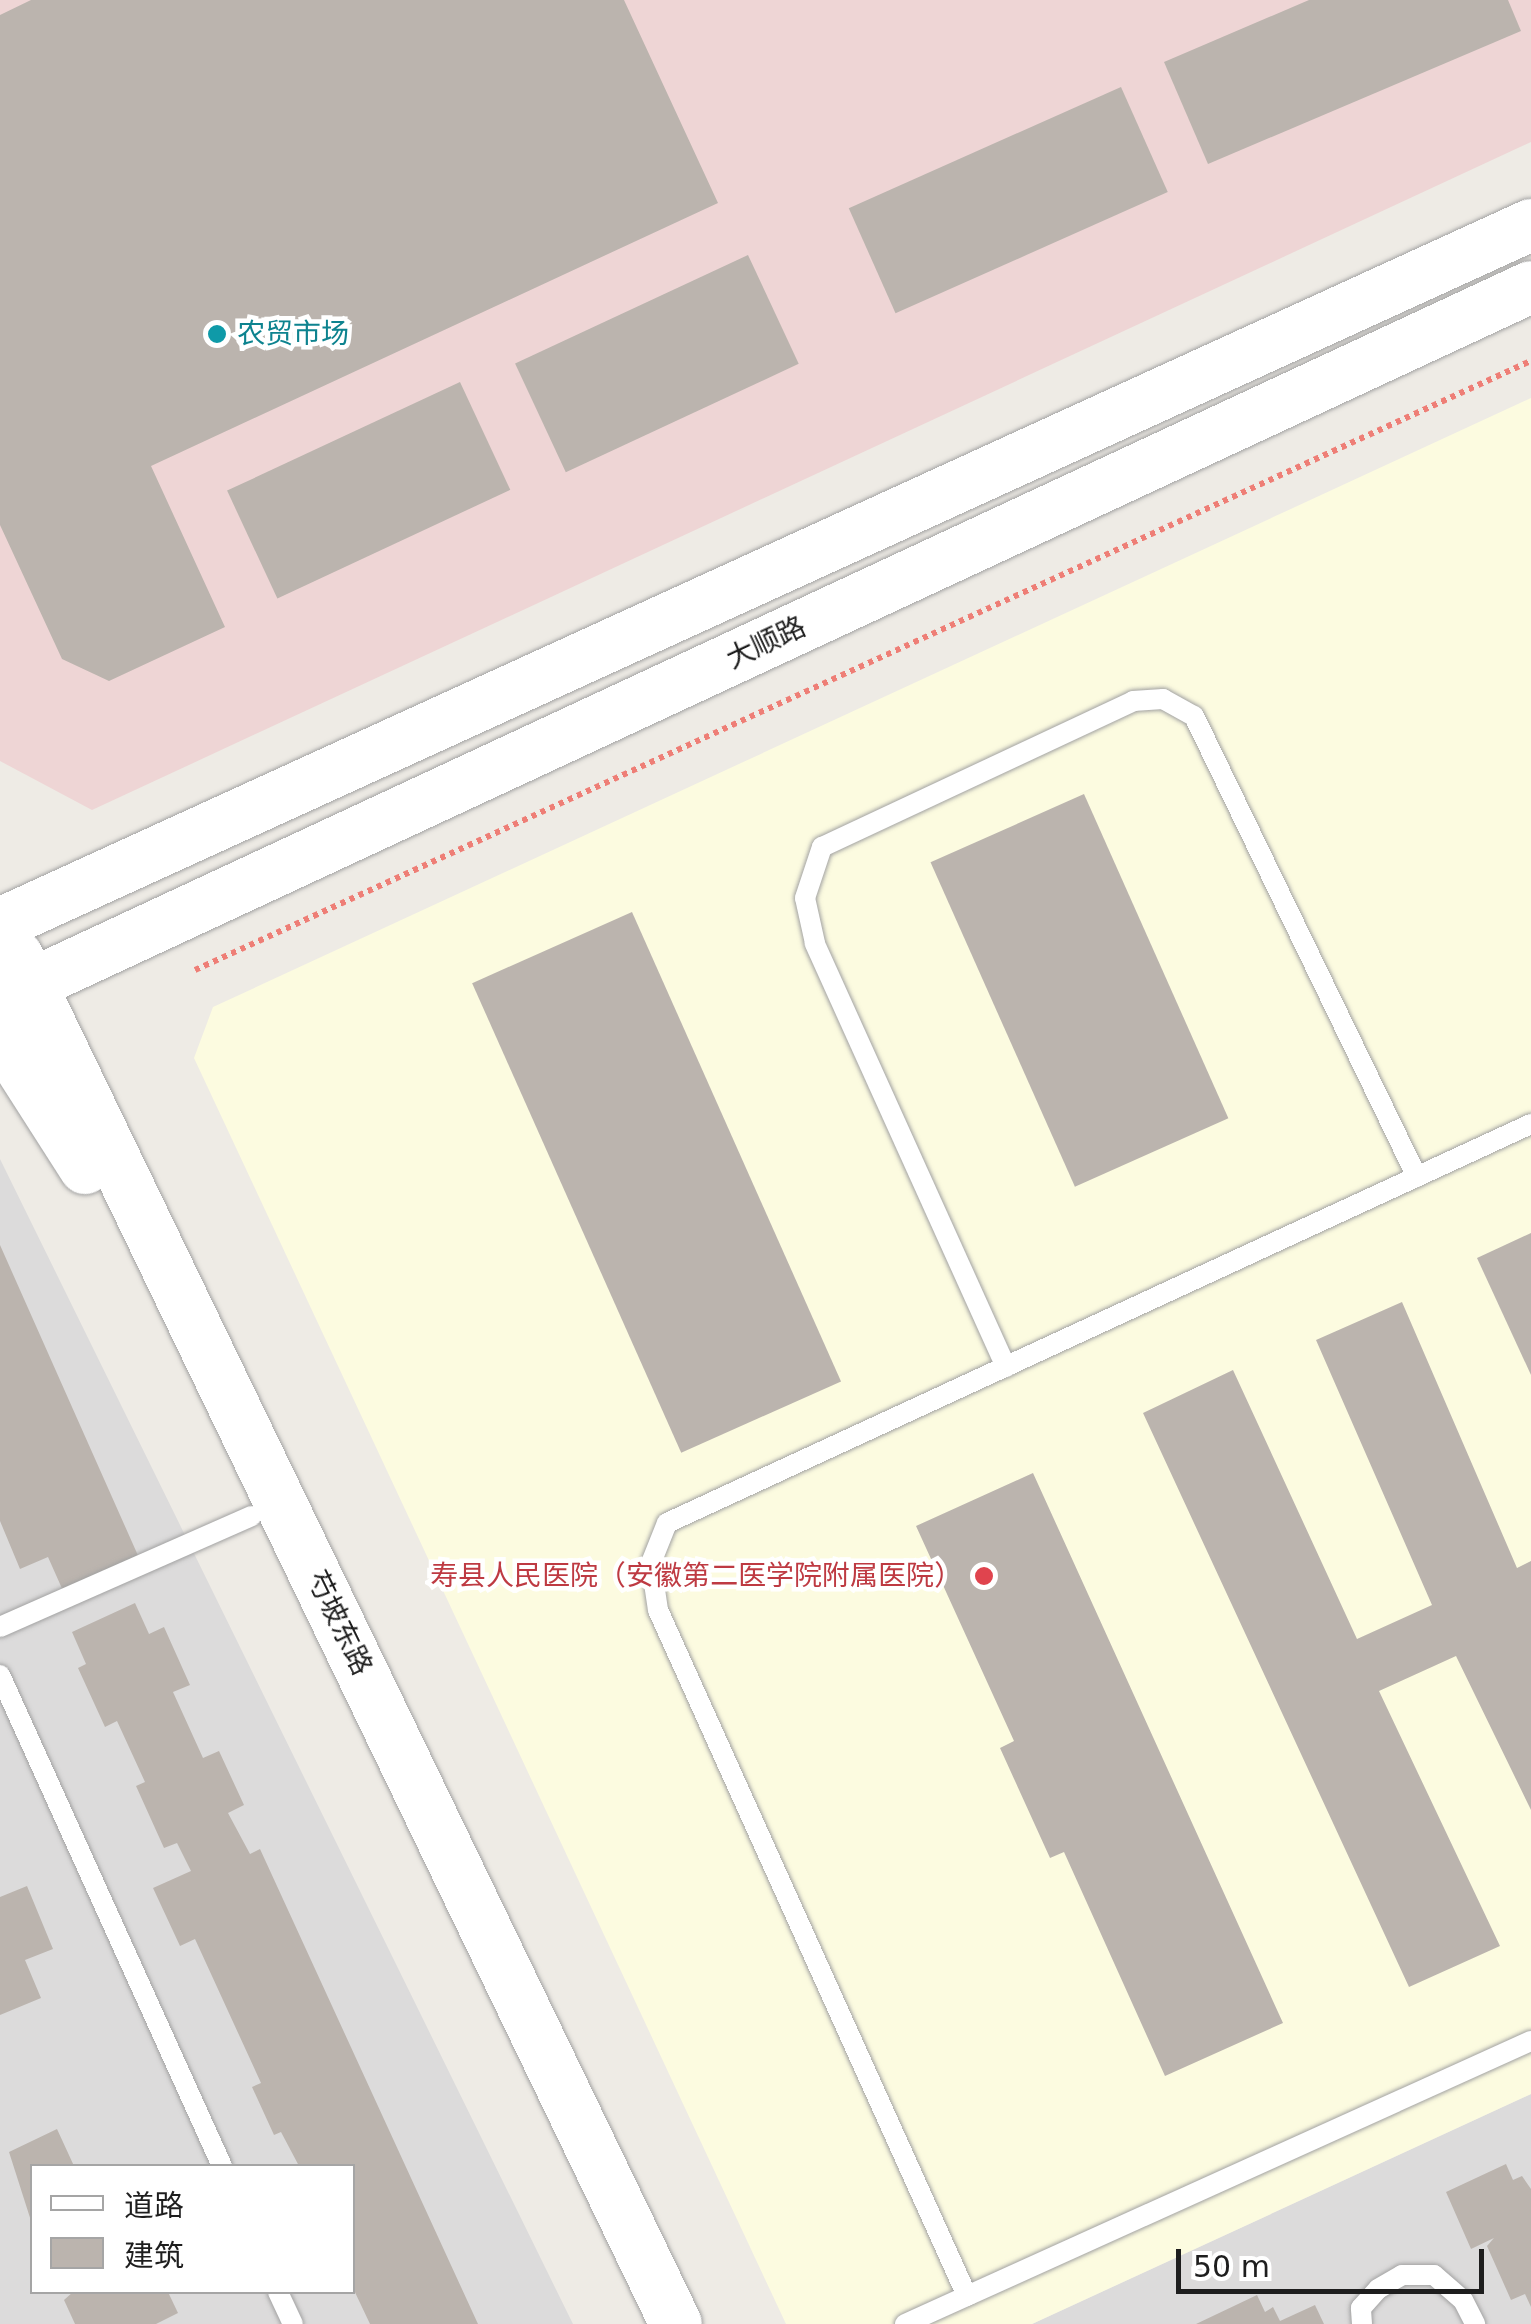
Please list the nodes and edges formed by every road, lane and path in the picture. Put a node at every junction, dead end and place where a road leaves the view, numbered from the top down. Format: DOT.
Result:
graph roads {
  1 [pos="1531,225"];
  2 [pos="1531,287"];
  3 [pos="1531,361"];
  4 [pos="0,924"];
  5 [pos="195,970"];
  6 [pos="16,992"];
  7 [pos="0,1035"];
  8 [pos="1531,1124"];
  9 [pos="1417,1177"];
  10 [pos="1006,1367"];
  11 [pos="252,1516"];
  12 [pos="0,1627"];
  13 [pos="0,1676"];
  14 [pos="1531,2041"];
  15 [pos="221,2164"];
  16 [pos="279,2294"];
  17 [pos="967,2296"];
  18 [pos="293,2324"];
  19 [pos="636,2324"];
  20 [pos="676,2324"];
  21 [pos="905,2324"];
  22 [pos="1362,2324"];
  23 [pos="1475,2324"];
  1 -- 4 [label="street"];
  2 -- 6 [label="street, 大顺路"];
  3 -- 5 [label="path"];
  4 -- 6 [label="street, 芍坡东路"];
  6 -- 20 [label="street, 芍坡东路"];
  7 -- 11 [label="street, 芍坡东路"];
  8 -- 9 [label="lane"];
  9 -- 10 [label="lane"];
  9 -- 10 [label="lane"];
  10 -- 17 [label="lane"];
  11 -- 12 [label="lane"];
  11 -- 19 [label="street, 芍坡东路"];
  13 -- 15 [label="lane"];
  14 -- 17 [label="lane"];
  16 -- 18 [label="lane"];
  17 -- 21 [label="lane"];
  22 -- 23 [label="lane"];
}
